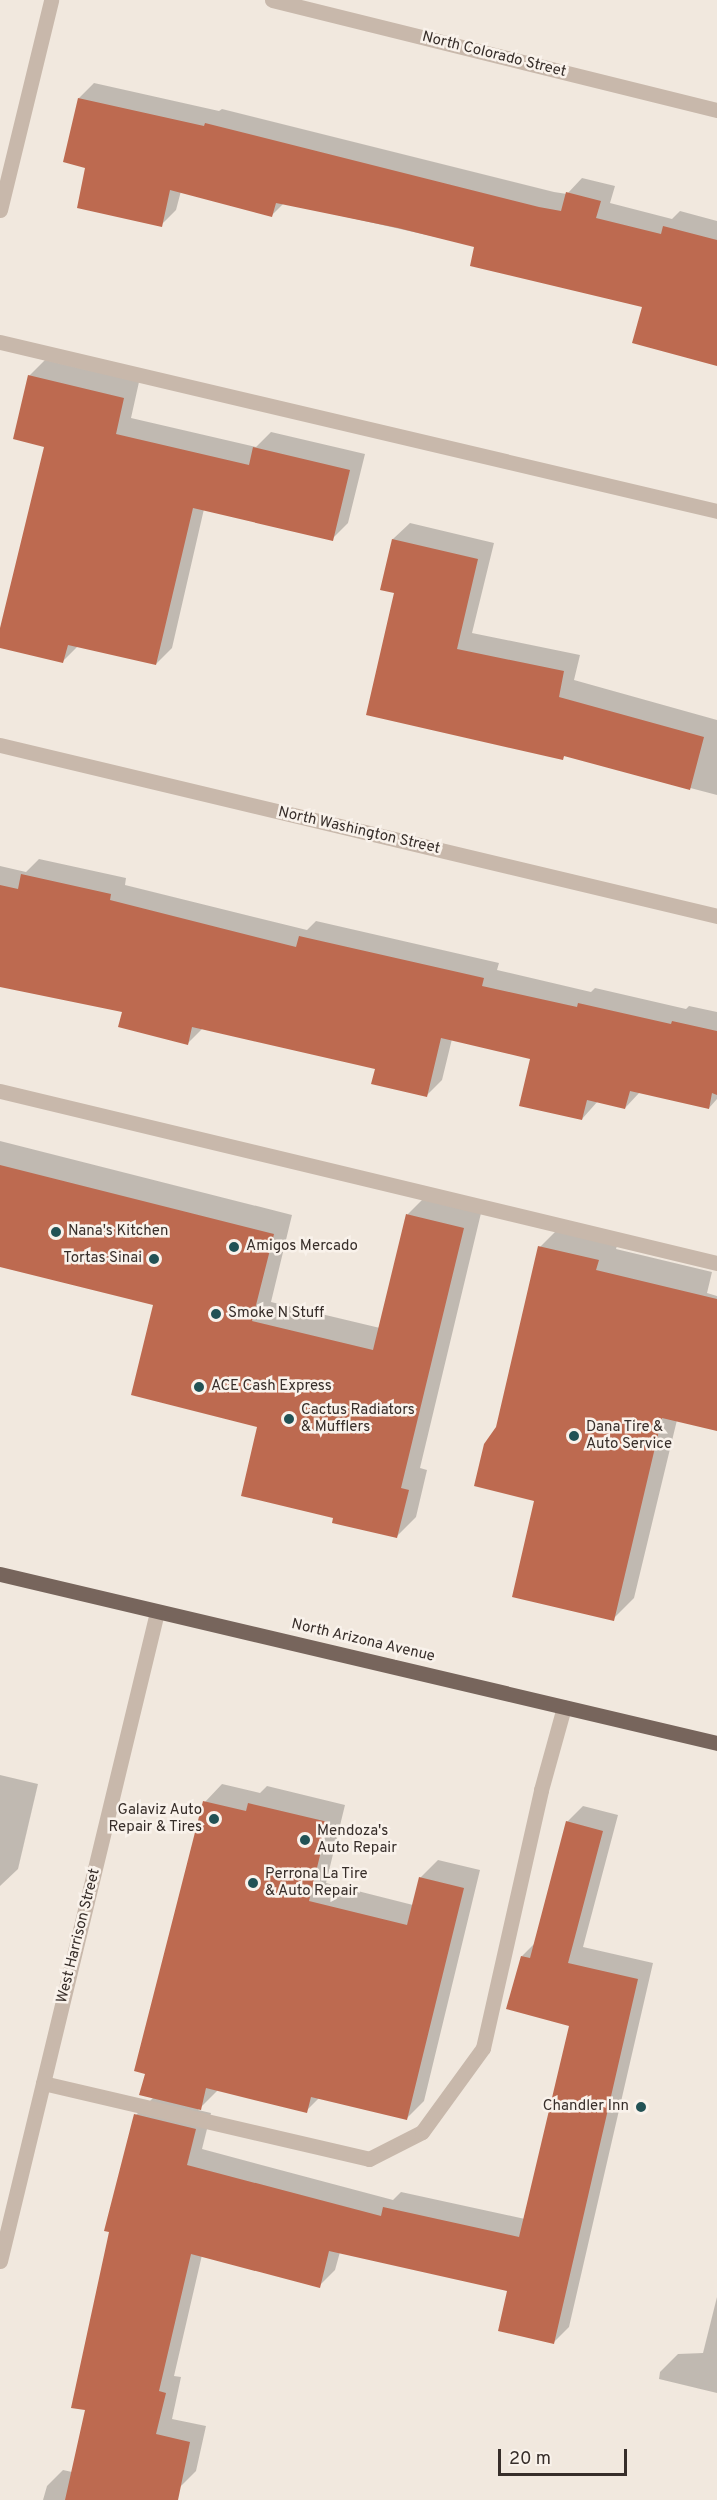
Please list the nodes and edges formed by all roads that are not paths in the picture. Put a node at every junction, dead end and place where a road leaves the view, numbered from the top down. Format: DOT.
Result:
graph roads {
  1 [pos="51,0"];
  2 [pos="272,0"];
  3 [pos="717,110"];
  4 [pos="0,210"];
  5 [pos="0,342"];
  6 [pos="717,511"];
  7 [pos="0,745"];
  8 [pos="717,916"];
  9 [pos="0,1090"];
  10 [pos="717,1263"];
  11 [pos="0,1574"];
  12 [pos="157,1612"];
  13 [pos="564,1707"];
  14 [pos="717,1743"];
  15 [pos="43,2083"];
  16 [pos="0,2261"];
  1 -- 4 [label="street"];
  2 -- 3 [label="street, North Colorado Street"];
  5 -- 6 [label="street"];
  7 -- 8 [label="street, North Washington Street"];
  9 -- 10 [label="street"];
  11 -- 12 [label="main road, North Arizona Avenue"];
  12 -- 13 [label="main road, North Arizona Avenue"];
  12 -- 15 [label="street, West Harrison Street"];
  13 -- 14 [label="main road, North Arizona Avenue"];
  13 -- 15 [label="street"];
  15 -- 16 [label="street, West Harrison Street"];
}
